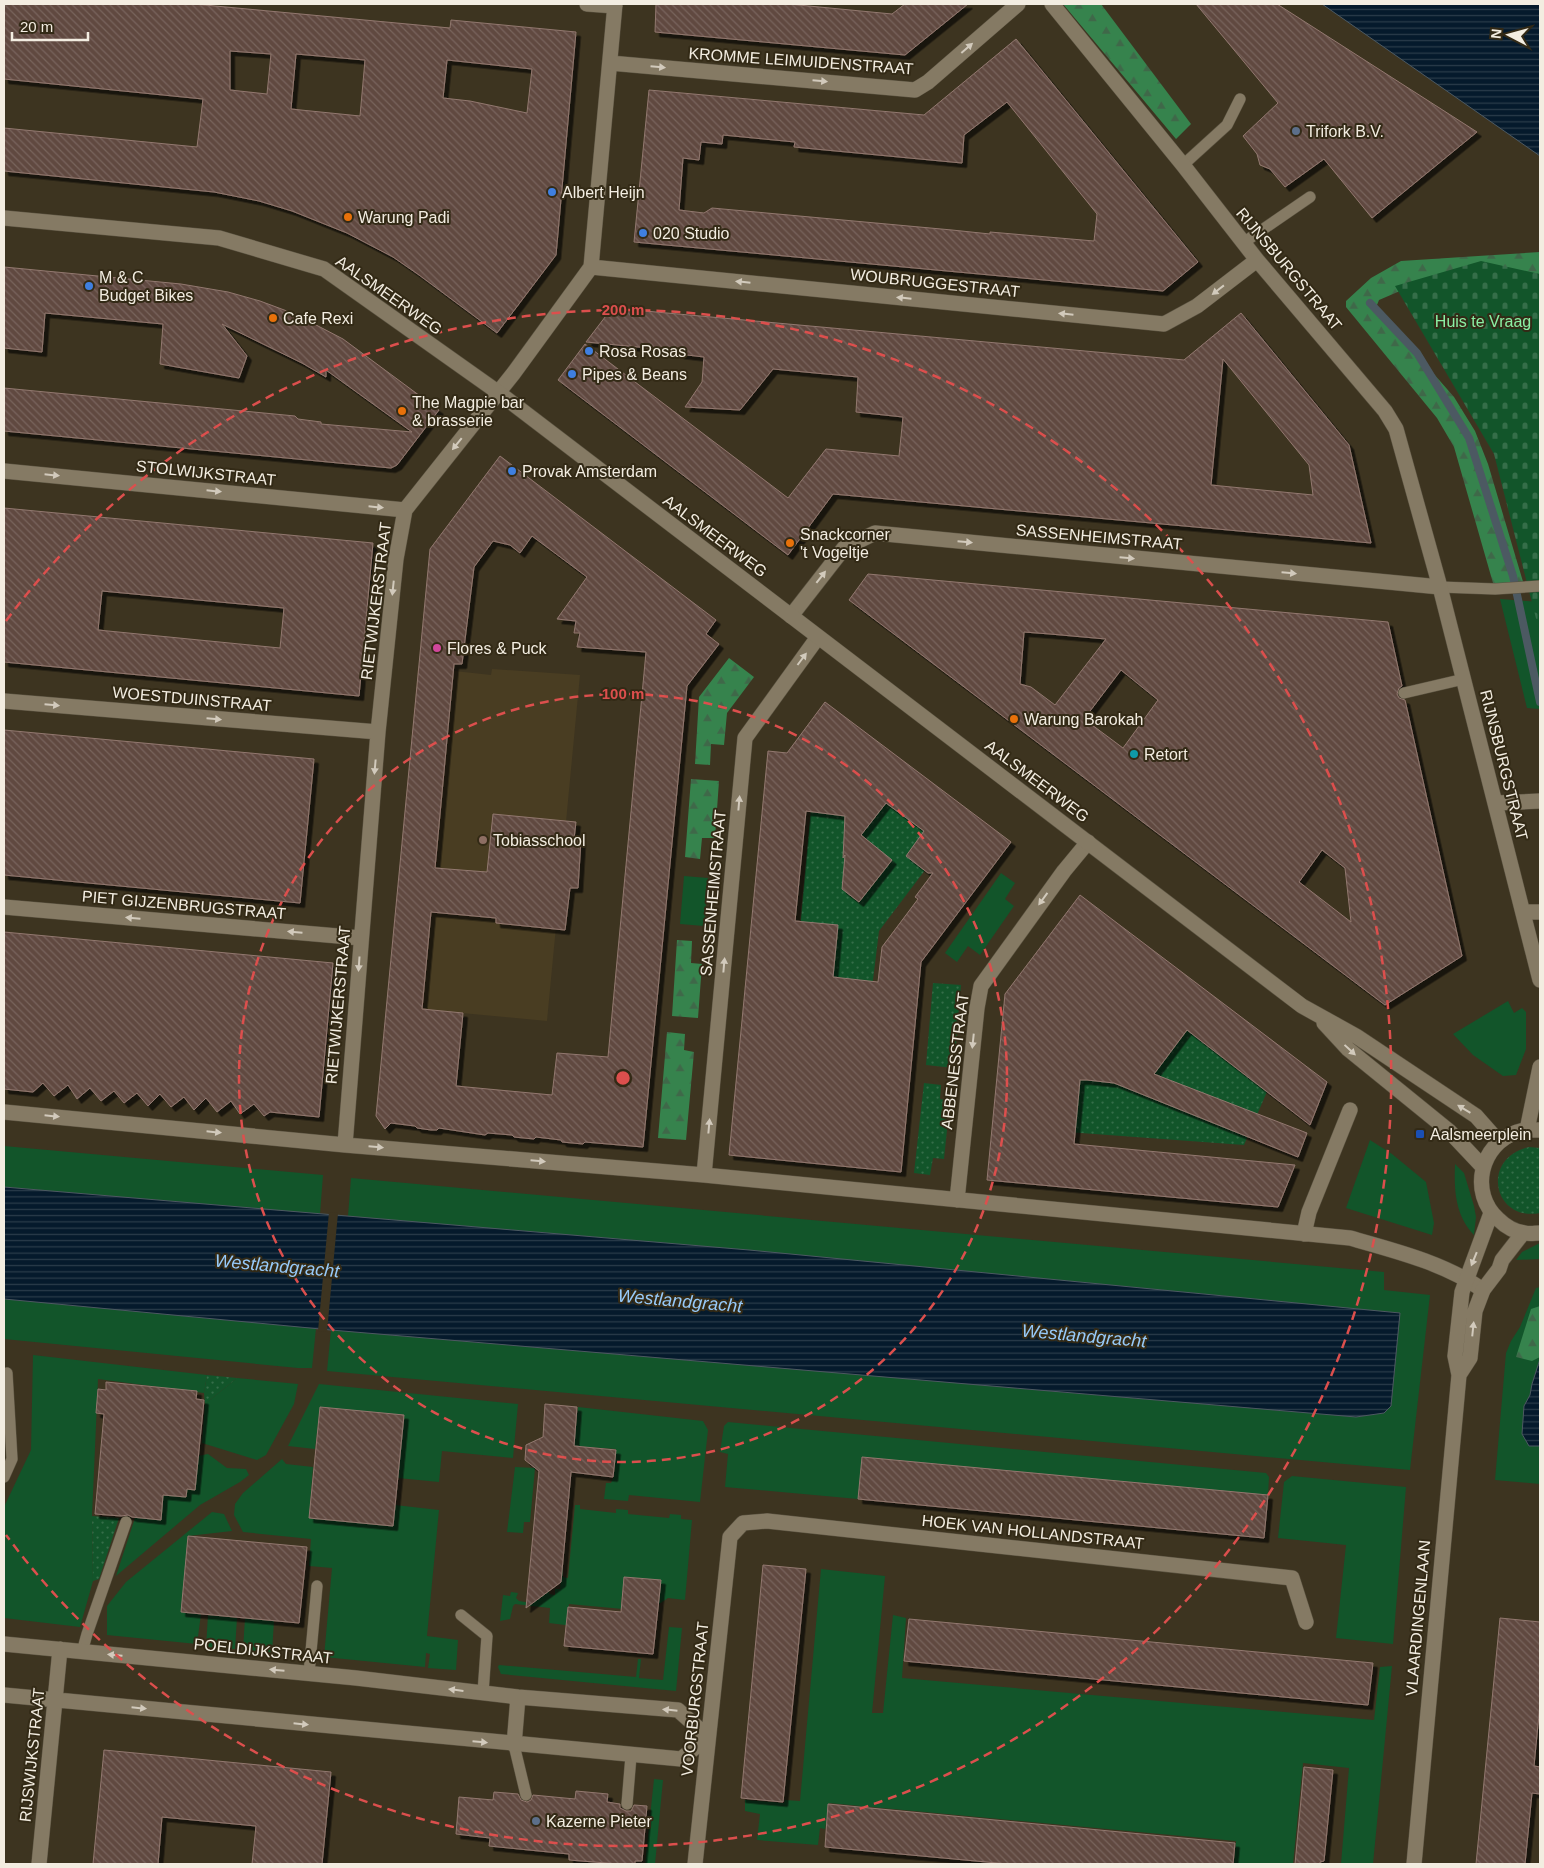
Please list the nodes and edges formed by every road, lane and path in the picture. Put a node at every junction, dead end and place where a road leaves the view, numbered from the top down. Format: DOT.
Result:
graph roads {
  1 [pos="587,4"];
  2 [pos="1018,4"];
  3 [pos="1052,4"];
  4 [pos="615,5"];
  5 [pos="610,63"];
  6 [pos="1240,99"];
  7 [pos="1183,165"];
  8 [pos="1310,197"];
  9 [pos="4,218"];
  10 [pos="1243,242"];
  11 [pos="1257,260"];
  12 [pos="591,267"];
  13 [pos="499,393"];
  14 [pos="4,471"];
  15 [pos="405,510"];
  16 [pos="1540,586"];
  17 [pos="1440,587"];
  18 [pos="791,616"];
  19 [pos="818,637"];
  20 [pos="1464,679"];
  21 [pos="1404,693"];
  22 [pos="4,701"];
  23 [pos="378,732"];
  24 [pos="1540,801"];
  25 [pos="1496,803"];
  26 [pos="1088,842"];
  27 [pos="4,907"];
  28 [pos="1523,912"];
  29 [pos="1540,912"];
  30 [pos="361,938"];
  31 [pos="1540,980"];
  32 [pos="1316,1015"];
  33 [pos="1540,1067"];
  34 [pos="1350,1110"];
  35 [pos="4,1112"];
  36 [pos="1533,1130"];
  37 [pos="1499,1142"];
  38 [pos="344,1145"];
  39 [pos="1483,1167"];
  40 [pos="704,1175"];
  41 [pos="957,1200"];
  42 [pos="1491,1213"];
  43 [pos="1523,1233"];
  44 [pos="1540,1233"];
  45 [pos="1304,1234"];
  46 [pos="1467,1278"];
  47 [pos="1484,1290"];
  48 [pos="7,1373"];
  49 [pos="1460,1375"];
  50 [pos="4,1478"];
  51 [pos="126,1522"];
  52 [pos="730,1537"];
  53 [pos="318,1586"];
  54 [pos="461,1615"];
  55 [pos="1306,1622"];
  56 [pos="4,1644"];
  57 [pos="60,1649"];
  58 [pos="82,1652"];
  59 [pos="309,1673"];
  60 [pos="483,1693"];
  61 [pos="4,1696"];
  62 [pos="518,1697"];
  63 [pos="55,1700"];
  64 [pos="708,1737"];
  65 [pos="514,1745"];
  66 [pos="631,1756"];
  67 [pos="526,1795"];
  68 [pos="627,1804"];
  69 [pos="39,1864"];
  70 [pos="695,1864"];
  71 [pos="1414,1864"];
  1 -- 4 [label="street"];
  5 -- 2 [label="street, KROMME LEIMUIDENSTRAAT, one-way"];
  3 -- 7 [label="street, RIJNSBURGSTRAAT"];
  4 -- 5 [label="street"];
  5 -- 12 [label="street"];
  6 -- 7 [label="lane"];
  7 -- 10 [label="street, RIJNSBURGSTRAAT"];
  8 -- 10 [label="lane"];
  9 -- 13 [label="street, AALSMEERWEG"];
  10 -- 11 [label="street, RIJNSBURGSTRAAT"];
  11 -- 12 [label="street, WOUBRUGGESTRAAT, one-way"];
  11 -- 17 [label="street, RIJNSBURGSTRAAT"];
  12 -- 13 [label="street, RIETWIJKERSTRAAT"];
  13 -- 15 [label="street, RIETWIJKERSTRAAT, one-way"];
  13 -- 18 [label="street, AALSMEERWEG"];
  14 -- 15 [label="street, STOLWIJKSTRAAT, one-way"];
  15 -- 23 [label="street, RIETWIJKERSTRAAT, one-way"];
  16 -- 17 [label="lane"];
  18 -- 17 [label="street, SASSENHEIMSTRAAT, one-way"];
  17 -- 20 [label="street, RIJNSBURGSTRAAT"];
  18 -- 19 [label="street, AALSMEERWEG"];
  19 -- 26 [label="street, AALSMEERWEG"];
  40 -- 19 [label="street, SASSENHEIMSTRAAT, one-way"];
  20 -- 21 [label="lane"];
  20 -- 25 [label="street, RIJNSBURGSTRAAT"];
  22 -- 23 [label="street, WOESTDUINSTRAAT, one-way"];
  23 -- 30 [label="street, RIETWIJKERSTRAAT, one-way"];
  24 -- 25 [label="street"];
  25 -- 28 [label="street, RIJNSBURGSTRAAT"];
  26 -- 32 [label="street, AALSMEERWEG"];
  26 -- 41 [label="street, ABBENESSTRAAT, one-way"];
  30 -- 27 [label="street, PIET GIJZENBRUGSTRAAT, one-way"];
  28 -- 29 [label="street"];
  28 -- 31 [label="street, RIJNSBURGSTRAAT"];
  30 -- 38 [label="street, RIETWIJKERSTRAAT, one-way"];
  37 -- 32 [label="street, one-way"];
  32 -- 39 [label="street, one-way"];
  33 -- 36 [label="street"];
  34 -- 45 [label="street"];
  35 -- 38 [label="street, one-way"];
  36 -- 37 [label="street"];
  37 -- 39 [label="street"];
  38 -- 40 [label="street, one-way"];
  39 -- 42 [label="street"];
  40 -- 41 [label="street"];
  41 -- 45 [label="street"];
  42 -- 43 [label="street"];
  42 -- 46 [label="street, VLAARDINGENLAAN, one-way"];
  43 -- 44 [label="street"];
  43 -- 47 [label="street, VLAARDINGENLAAN"];
  45 -- 46 [label="street"];
  46 -- 47 [label="street"];
  46 -- 49 [label="street, VLAARDINGENLAAN"];
  49 -- 47 [label="street, VLAARDINGENLAAN, one-way"];
  48 -- 50 [label="lane"];
  49 -- 71 [label="street, VLAARDINGENLAAN"];
  51 -- 58 [label="lane"];
  52 -- 55 [label="street, HOEK VAN HOLLANDSTRAAT"];
  52 -- 64 [label="street, VOORBURGSTRAAT"];
  53 -- 59 [label="lane"];
  54 -- 60 [label="lane"];
  56 -- 57 [label="street, POELDIJKSTRAAT"];
  57 -- 58 [label="street, POELDIJKSTRAAT"];
  57 -- 63 [label="street, RIJSWIJKSTRAAT"];
  59 -- 58 [label="street, POELDIJKSTRAAT, one-way"];
  60 -- 59 [label="street, POELDIJKSTRAAT, one-way"];
  60 -- 62 [label="street, POELDIJKSTRAAT"];
  61 -- 63 [label="street"];
  64 -- 62 [label="street, POELDIJKSTRAAT, one-way"];
  62 -- 65 [label="street"];
  63 -- 65 [label="street, one-way"];
  63 -- 69 [label="street, RIJSWIJKSTRAAT"];
  64 -- 66 [label="street"];
  64 -- 70 [label="street, VOORBURGSTRAAT"];
  65 -- 66 [label="street"];
  65 -- 67 [label="lane"];
  66 -- 68 [label="lane"];
}
